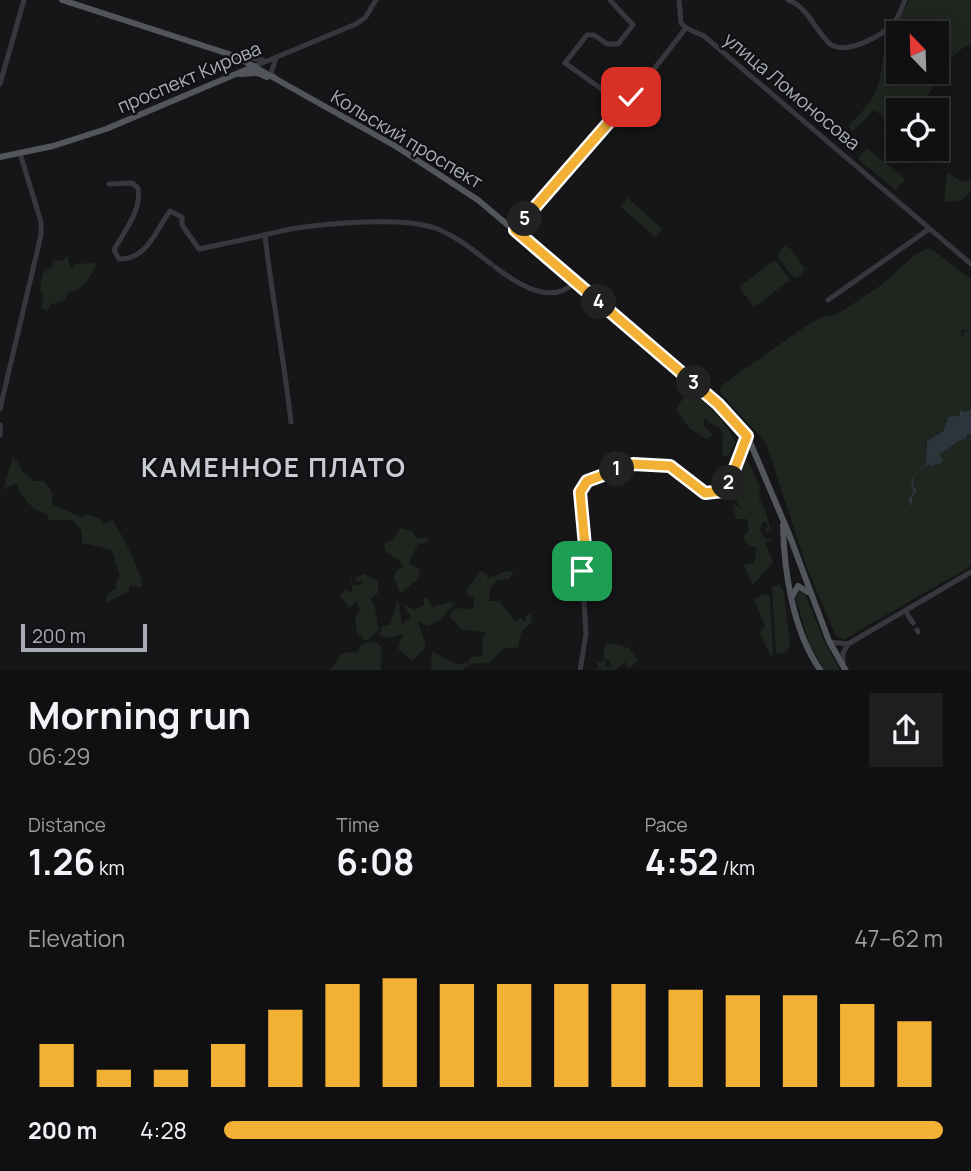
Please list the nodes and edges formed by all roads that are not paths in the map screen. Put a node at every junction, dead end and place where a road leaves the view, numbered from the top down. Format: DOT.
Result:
graph roads {
  1 [pos="24,0"];
  2 [pos="62,0"];
  3 [pos="376,0"];
  4 [pos="610,0"];
  5 [pos="679,0"];
  6 [pos="788,0"];
  7 [pos="905,0"];
  8 [pos="795,1"];
  9 [pos="686,28"];
  10 [pos="235,56"];
  11 [pos="276,58"];
  12 [pos="255,66"];
  13 [pos="234,74"];
  14 [pos="279,81"];
  15 [pos="0,84"];
  16 [pos="624,105"];
  17 [pos="20,153"];
  18 [pos="0,157"];
  19 [pos="109,184"];
  20 [pos="929,229"];
  21 [pos="515,230"];
  22 [pos="265,235"];
  23 [pos="971,264"];
  24 [pos="575,282"];
  25 [pos="828,300"];
  26 [pos="0,409"];
  27 [pos="291,422"];
  28 [pos="0,425"];
  29 [pos="0,435"];
  30 [pos="747,436"];
  31 [pos="783,523"];
  32 [pos="971,572"];
  33 [pos="793,597"];
  34 [pos="813,599"];
  35 [pos="906,612"];
  36 [pos="913,624"];
  37 [pos="829,641"];
  38 [pos="848,644"];
  39 [pos="844,668"];
  40 [pos="580,670"];
  41 [pos="821,670"];
  1 -- 15 [label="street"];
  2 -- 10 [label="main road, Кольский проспект"];
  3 -- 11 [label="street, проспект Кирова"];
  4 -- 16 [label="street"];
  5 -- 9 [label="street"];
  6 -- 8 [label="street"];
  7 -- 8 [label="street"];
  9 -- 16 [label="street"];
  9 -- 20 [label="street, улица Ломоносова"];
  10 -- 11 [label="street"];
  10 -- 12 [label="main road, Кольский проспект"];
  11 -- 12 [label="street, проспект Кирова"];
  11 -- 14 [label="street"];
  12 -- 13 [label="main road, проспект Кирова"];
  12 -- 14 [label="main road, Кольский проспект"];
  13 -- 14 [label="main road"];
  13 -- 17 [label="main road, проспект Кирова"];
  14 -- 21 [label="main road, Кольский проспект"];
  16 -- 21 [label="street"];
  17 -- 18 [label="main road, проспект Кирова"];
  17 -- 26 [label="street"];
  19 -- 22 [label="street"];
  20 -- 23 [label="street, улица Ломоносова"];
  20 -- 25 [label="street"];
  21 -- 24 [label="main road, Кольский проспект"];
  22 -- 24 [label="street"];
  22 -- 27 [label="street"];
  24 -- 30 [label="main road, Кольский проспект"];
  28 -- 29 [label="street"];
  30 -- 31 [label="main road, Кольский проспект"];
  30 -- 40 [label="street"];
  31 -- 33 [label="main road, Кольский проспект"];
  31 -- 34 [label="main road, Кольский проспект"];
  32 -- 35 [label="street"];
  33 -- 34 [label="main road"];
  33 -- 41 [label="main road, Кольский проспект"];
  34 -- 37 [label="main road, Кольский проспект"];
  35 -- 36 [label="street"];
  35 -- 38 [label="street"];
  37 -- 38 [label="street"];
  37 -- 39 [label="main road, Кольский проспект"];
  38 -- 39 [label="street"];
}
